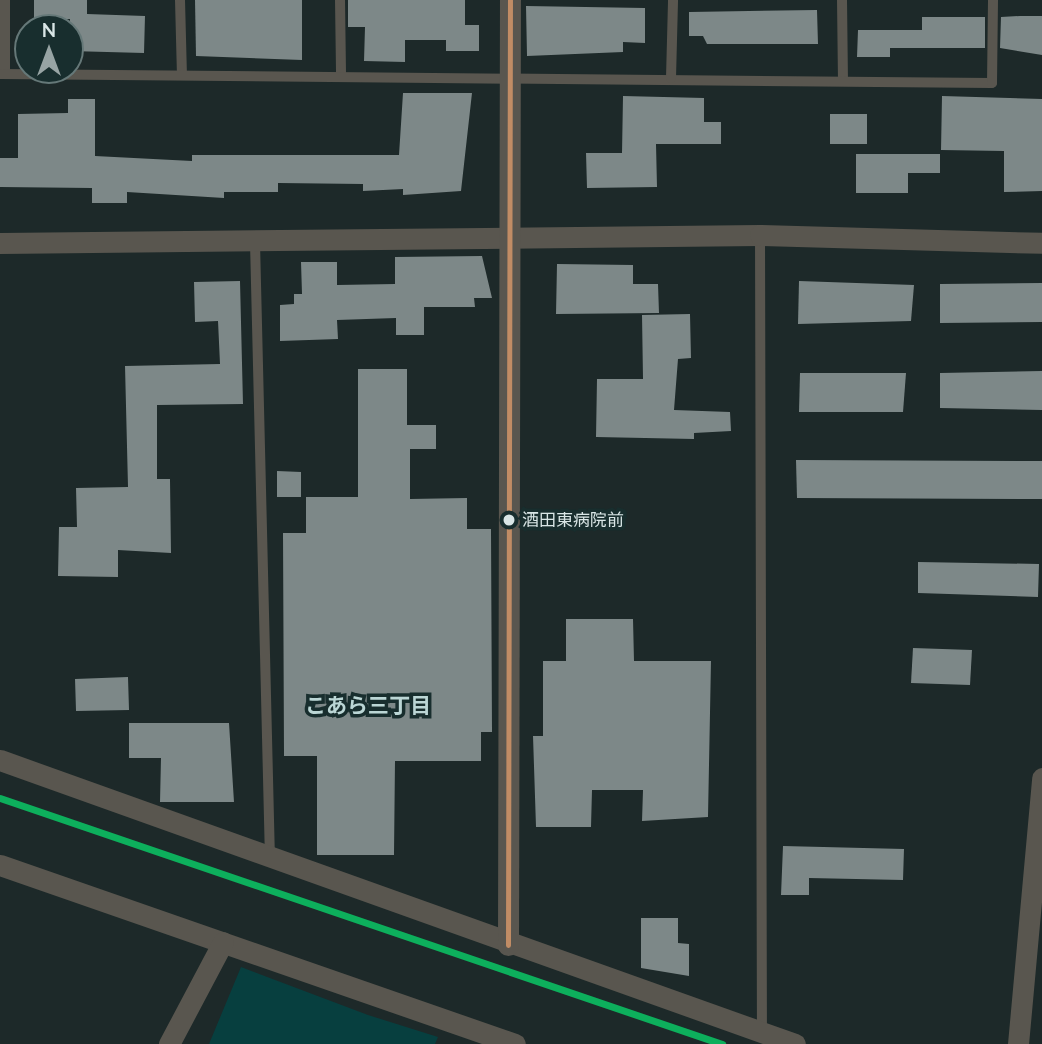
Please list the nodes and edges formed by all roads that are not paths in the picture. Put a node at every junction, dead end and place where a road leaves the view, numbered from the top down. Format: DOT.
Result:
graph roads {
  1 [pos="5,0"];
  2 [pos="180,0"];
  3 [pos="340,0"];
  4 [pos="510,0"];
  5 [pos="673,0"];
  6 [pos="842,0"];
  7 [pos="993,0"];
  8 [pos="2,74"];
  9 [pos="181,75"];
  10 [pos="341,75"];
  11 [pos="509,76"];
  12 [pos="671,78"];
  13 [pos="843,81"];
  14 [pos="760,235"];
  15 [pos="508,241"];
  16 [pos="255,242"];
  17 [pos="0,243"];
  18 [pos="1042,243"];
  19 [pos="0,760"];
  20 [pos="1042,778"];
  21 [pos="270,858"];
  22 [pos="0,865"];
  23 [pos="223,942"];
  24 [pos="508,945"];
  25 [pos="762,1033"];
  26 [pos="169,1044"];
  27 [pos="515,1044"];
  28 [pos="795,1044"];
  29 [pos="1018,1044"];
  1 -- 8 [label="lane"];
  2 -- 9 [label="lane"];
  3 -- 10 [label="lane"];
  4 -- 11 [label="street"];
  5 -- 12 [label="lane"];
  6 -- 13 [label="lane"];
  7 -- 13 [label="lane"];
  8 -- 9 [label="lane"];
  9 -- 10 [label="lane"];
  10 -- 11 [label="lane"];
  11 -- 12 [label="lane"];
  11 -- 15 [label="street"];
  12 -- 13 [label="lane"];
  14 -- 15 [label="street"];
  14 -- 18 [label="street"];
  14 -- 25 [label="lane"];
  15 -- 16 [label="street"];
  15 -- 24 [label="street"];
  16 -- 17 [label="street"];
  16 -- 21 [label="lane"];
  19 -- 21 [label="street"];
  20 -- 29 [label="street"];
  21 -- 24 [label="street"];
  22 -- 23 [label="street"];
  23 -- 26 [label="street"];
  23 -- 27 [label="street"];
  24 -- 25 [label="street"];
  25 -- 28 [label="street"];
}
